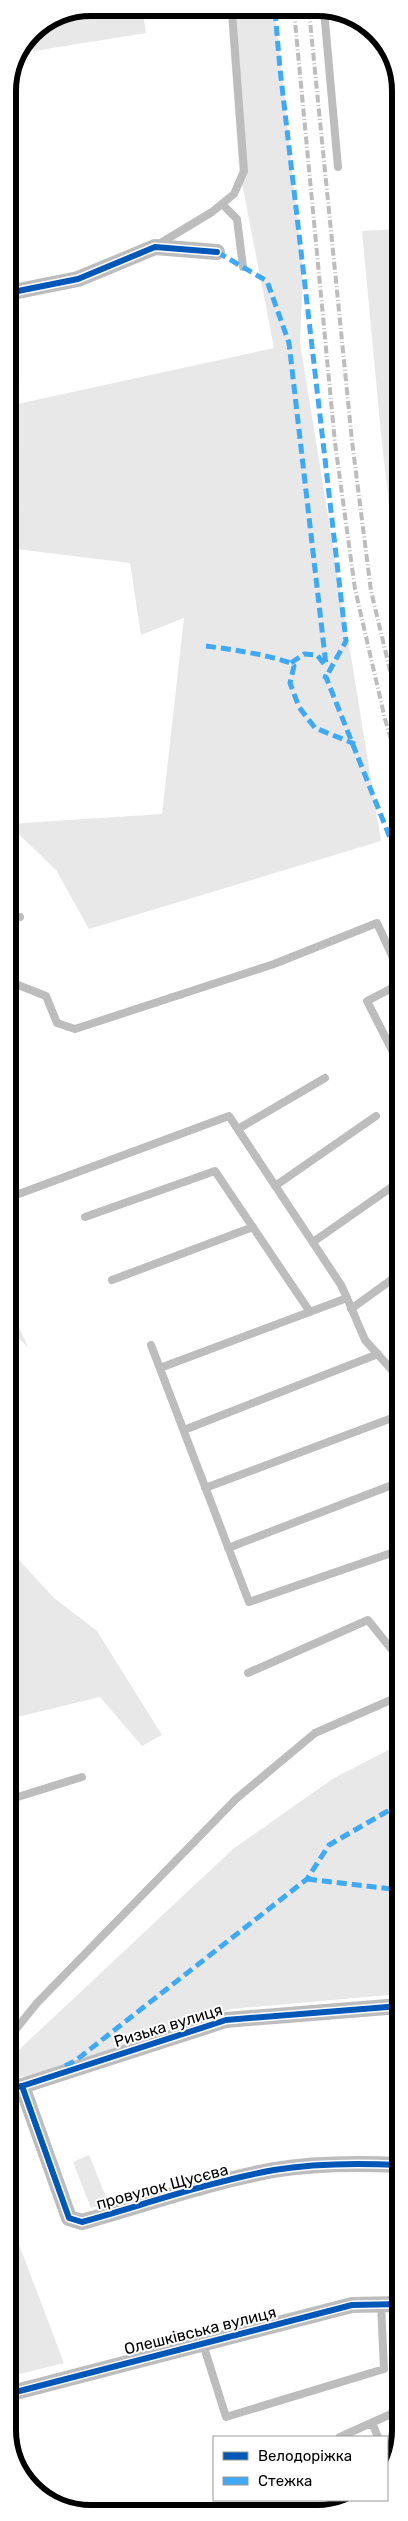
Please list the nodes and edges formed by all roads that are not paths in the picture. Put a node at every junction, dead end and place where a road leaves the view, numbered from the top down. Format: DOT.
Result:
graph roads {
  1 [pos="232,16"];
  2 [pos="325,17"];
  3 [pos="338,167"];
  4 [pos="222,204"];
  5 [pos="156,246"];
  6 [pos="217,252"];
  7 [pos="244,267"];
  8 [pos="16,292"];
  9 [pos="20,917"];
  10 [pos="16,918"];
  11 [pos="392,955"];
  12 [pos="16,984"];
  13 [pos="392,988"];
  14 [pos="392,1050"];
  15 [pos="325,1078"];
  16 [pos="376,1116"];
  17 [pos="238,1129"];
  18 [pos="275,1186"];
  19 [pos="392,1187"];
  20 [pos="16,1195"];
  21 [pos="85,1217"];
  22 [pos="253,1227"];
  23 [pos="313,1242"];
  24 [pos="392,1279"];
  25 [pos="112,1280"];
  26 [pos="347,1298"];
  27 [pos="351,1309"];
  28 [pos="310,1312"];
  29 [pos="151,1345"];
  30 [pos="378,1354"];
  31 [pos="160,1368"];
  32 [pos="392,1370"];
  33 [pos="392,1418"];
  34 [pos="184,1430"];
  35 [pos="392,1485"];
  36 [pos="205,1488"];
  37 [pos="228,1548"];
  38 [pos="392,1553"];
  39 [pos="392,1650"];
  40 [pos="248,1672"];
  41 [pos="392,1699"];
  42 [pos="82,1777"];
  43 [pos="16,1798"];
  44 [pos="392,2007"];
  45 [pos="16,2029"];
  46 [pos="16,2087"];
  47 [pos="16,2089"];
  48 [pos="392,2165"];
  49 [pos="382,2304"];
  50 [pos="392,2304"];
  51 [pos="203,2344"];
  52 [pos="16,2392"];
  53 [pos="392,2414"];
  54 [pos="372,2423"];
  55 [pos="342,2436"];
  56 [pos="378,2436"];
  1 -- 4 [label="lane"];
  2 -- 3 [label="lane"];
  4 -- 5 [label="lane"];
  4 -- 7 [label="lane"];
  5 -- 6 [label="street"];
  5 -- 8 [label="street"];
  9 -- 10 [label="lane"];
  11 -- 12 [label="lane"];
  13 -- 14 [label="lane"];
  15 -- 17 [label="lane"];
  16 -- 18 [label="lane"];
  17 -- 18 [label="lane"];
  17 -- 20 [label="lane"];
  18 -- 23 [label="lane"];
  19 -- 23 [label="lane"];
  21 -- 22 [label="lane"];
  22 -- 25 [label="lane"];
  22 -- 28 [label="lane"];
  23 -- 26 [label="lane"];
  24 -- 27 [label="lane"];
  26 -- 27 [label="lane"];
  26 -- 28 [label="lane"];
  27 -- 30 [label="lane"];
  28 -- 31 [label="lane"];
  29 -- 31 [label="lane"];
  30 -- 32 [label="lane"];
  30 -- 34 [label="lane"];
  31 -- 34 [label="lane"];
  33 -- 36 [label="lane"];
  34 -- 36 [label="lane"];
  35 -- 37 [label="lane"];
  36 -- 37 [label="lane"];
  37 -- 38 [label="lane"];
  39 -- 40 [label="lane"];
  41 -- 45 [label="lane"];
  42 -- 43 [label="lane"];
  44 -- 46 [label="street, Ризька вулиця"];
  47 -- 48 [label="street, провулок Щусєва"];
  49 -- 50 [label="street, Олешківська вулиця"];
  49 -- 51 [label="street, Олешківська вулиця"];
  49 -- 51 [label="lane"];
  51 -- 52 [label="street, Олешківська вулиця"];
  53 -- 54 [label="lane"];
  54 -- 55 [label="lane"];
  54 -- 56 [label="lane"];
}
